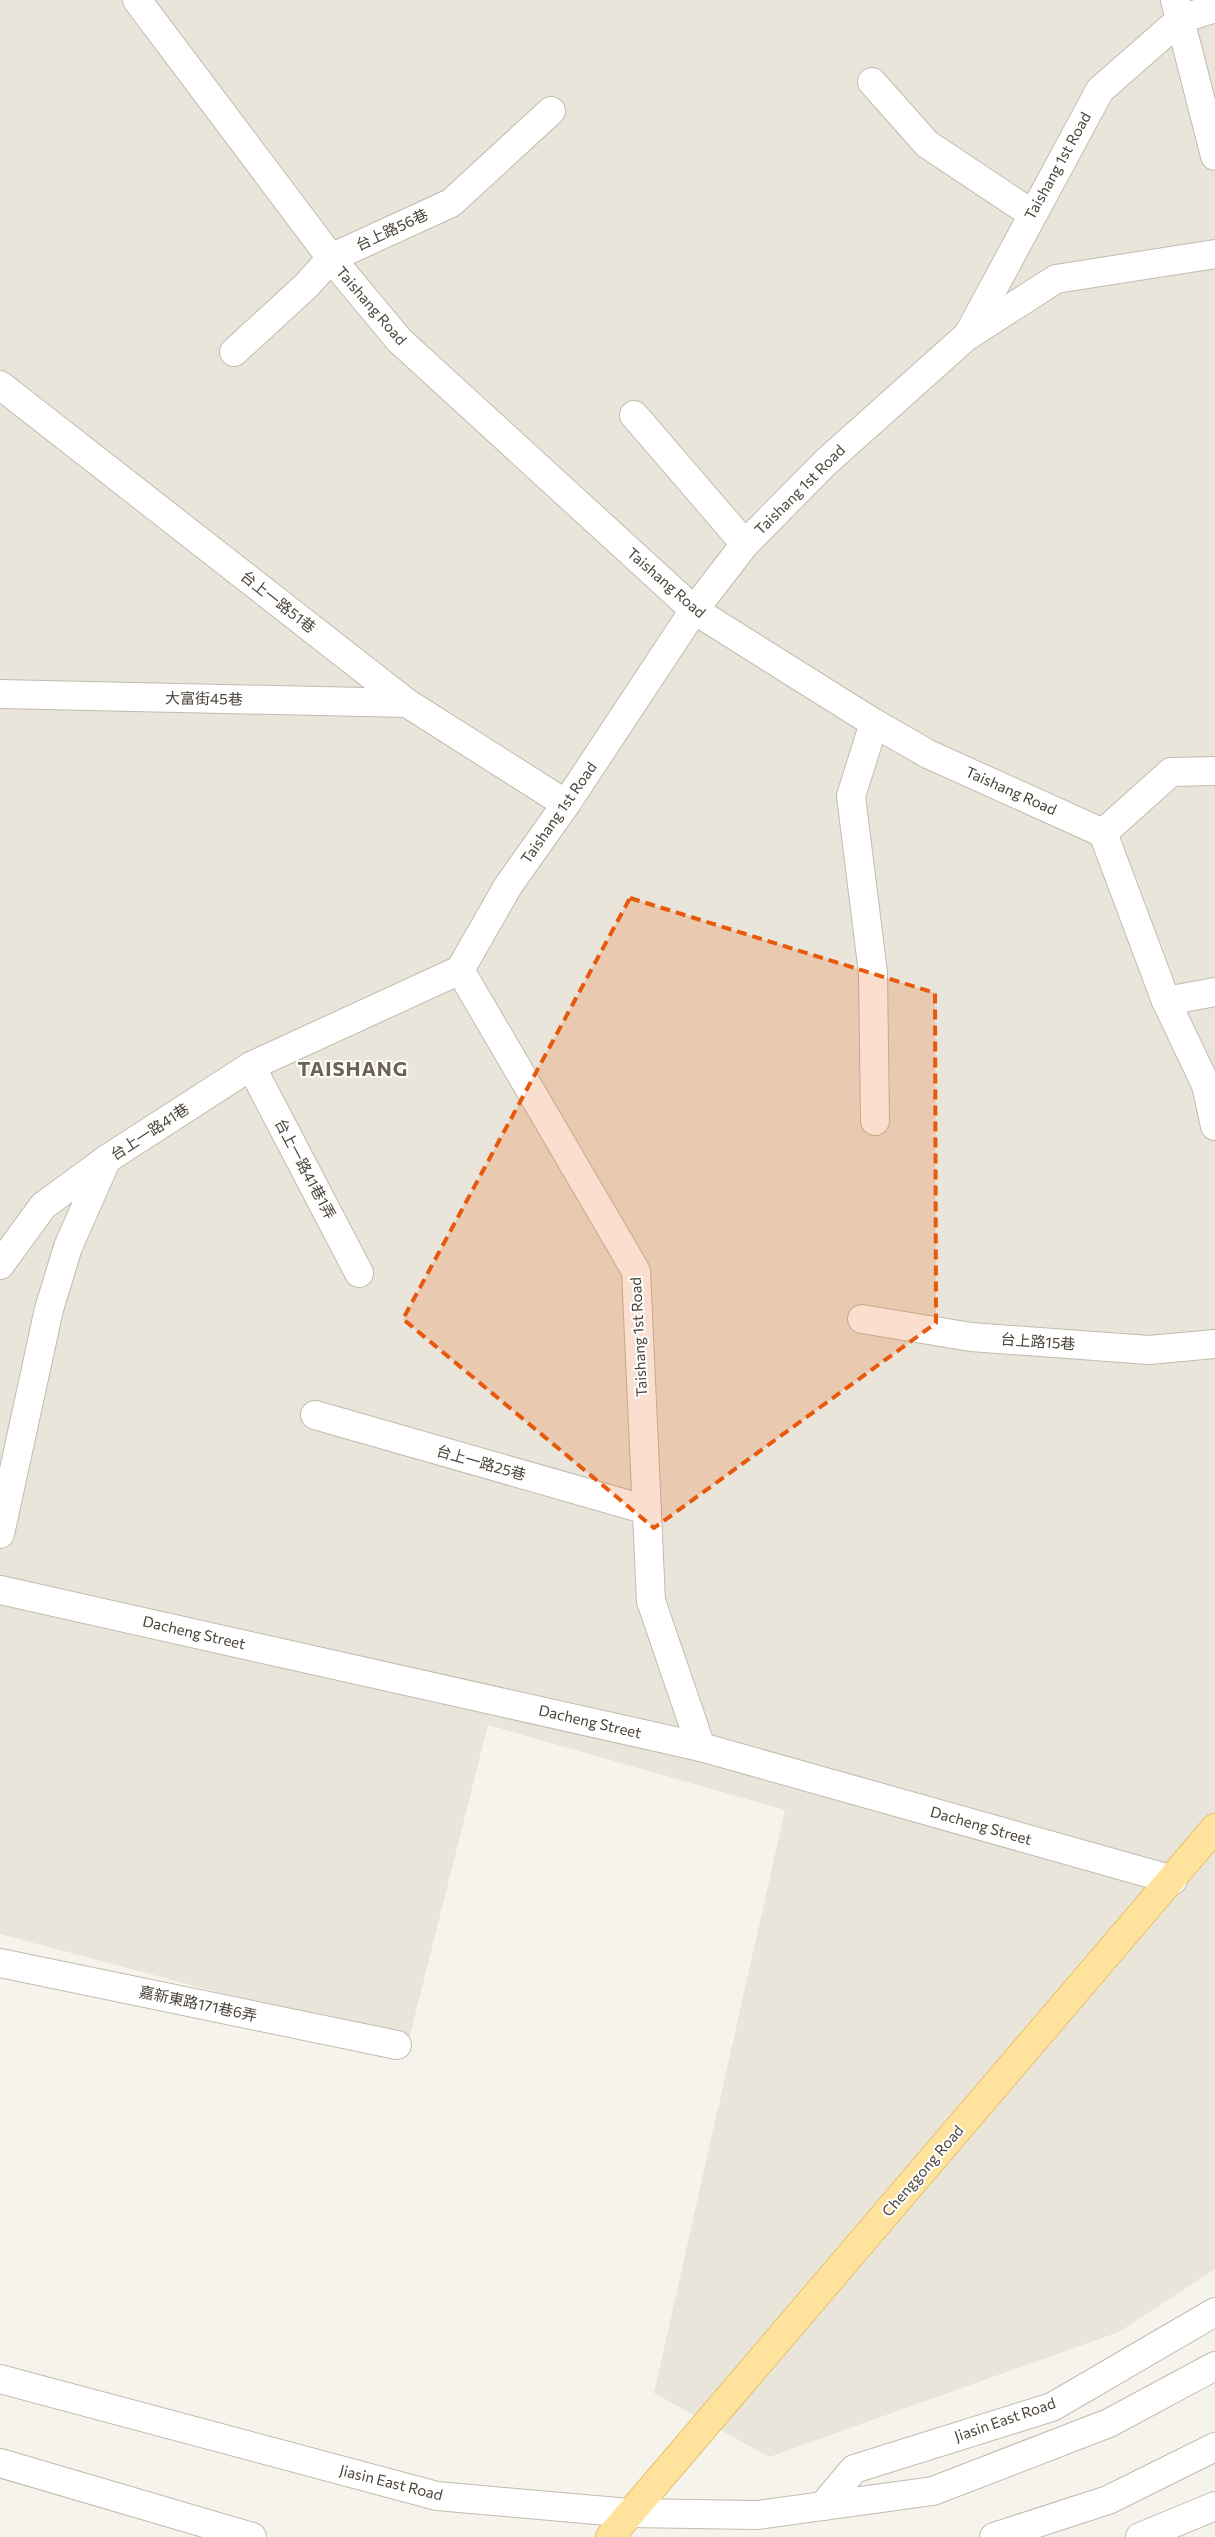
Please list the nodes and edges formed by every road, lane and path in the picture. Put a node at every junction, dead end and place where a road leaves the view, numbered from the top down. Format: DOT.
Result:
graph roads {
  1 [pos="137,0"];
  2 [pos="1215,8"];
  3 [pos="1178,10"];
  4 [pos="872,82"];
  5 [pos="551,111"];
  6 [pos="1215,156"];
  7 [pos="1032,214"];
  8 [pos="1215,254"];
  9 [pos="331,258"];
  10 [pos="968,335"];
  11 [pos="234,352"];
  12 [pos="0,384"];
  13 [pos="634,415"];
  14 [pos="745,544"];
  15 [pos="694,610"];
  16 [pos="0,694"];
  17 [pos="407,703"];
  18 [pos="874,723"];
  19 [pos="1215,771"];
  20 [pos="566,804"];
  21 [pos="1103,833"];
  22 [pos="460,970"];
  23 [pos="1215,992"];
  24 [pos="1166,1001"];
  25 [pos="251,1066"];
  26 [pos="875,1121"];
  27 [pos="1215,1126"];
  28 [pos="107,1160"];
  29 [pos="0,1265"];
  30 [pos="359,1273"];
  31 [pos="862,1319"];
  32 [pos="1215,1344"];
  33 [pos="314,1415"];
  34 [pos="647,1510"];
  35 [pos="0,1534"];
  36 [pos="0,1590"];
  37 [pos="701,1747"];
  38 [pos="1215,1828"];
  39 [pos="1173,1880"];
  40 [pos="0,1963"];
  41 [pos="397,2045"];
  42 [pos="1215,2312"];
  43 [pos="1215,2366"];
  44 [pos="0,2379"];
  45 [pos="1215,2447"];
  46 [pos="0,2463"];
  47 [pos="823,2506"];
  48 [pos="1215,2506"];
  49 [pos="629,2513"];
  50 [pos="252,2537"];
  51 [pos="610,2537"];
  52 [pos="994,2537"];
  53 [pos="1140,2537"];
  1 -- 9 [label="street, Taishang Road"];
  2 -- 3 [label="street"];
  3 -- 6 [label="street"];
  3 -- 7 [label="street, Taishang 1st Road"];
  4 -- 7 [label="street"];
  5 -- 9 [label="street, 台上路56巷"];
  7 -- 10 [label="street, Taishang 1st Road"];
  8 -- 10 [label="street"];
  9 -- 11 [label="street, 台上路56巷"];
  9 -- 15 [label="street, Taishang Road"];
  10 -- 14 [label="street, Taishang 1st Road"];
  12 -- 17 [label="street, 台上一路51巷"];
  13 -- 14 [label="street"];
  14 -- 15 [label="street, Taishang 1st Road"];
  15 -- 18 [label="street, Taishang Road"];
  15 -- 20 [label="street, Taishang 1st Road"];
  16 -- 17 [label="street, 大富街45巷"];
  17 -- 20 [label="street, 台上一路51巷"];
  18 -- 21 [label="street, Taishang Road"];
  18 -- 26 [label="street"];
  19 -- 21 [label="street"];
  20 -- 22 [label="street, Taishang 1st Road"];
  21 -- 24 [label="street"];
  22 -- 25 [label="street, 台上一路41巷"];
  22 -- 34 [label="street, Taishang 1st Road"];
  23 -- 24 [label="street"];
  24 -- 27 [label="street"];
  25 -- 28 [label="street, 台上一路41巷"];
  25 -- 30 [label="street, 台上一路41巷1弄"];
  28 -- 29 [label="street"];
  28 -- 35 [label="street, 台上一路41巷"];
  31 -- 32 [label="street, 台上路15巷"];
  33 -- 34 [label="street, 台上一路25巷"];
  34 -- 37 [label="street, Taishang 1st Road"];
  36 -- 37 [label="street, Dacheng Street"];
  37 -- 39 [label="street, Dacheng Street"];
  38 -- 39 [label="main road, Chenggong Road"];
  39 -- 49 [label="main road, Chenggong Road"];
  40 -- 41 [label="street, 嘉新東路171巷6弄"];
  42 -- 47 [label="street, Jiasin East Road"];
  43 -- 47 [label="street, Jiasin East Road"];
  44 -- 49 [label="street, Jiasin East Road"];
  45 -- 52 [label="street"];
  46 -- 50 [label="street"];
  47 -- 49 [label="street, Jiasin East Road"];
  48 -- 53 [label="street"];
  49 -- 51 [label="main road, Chenggong Road"];
}
